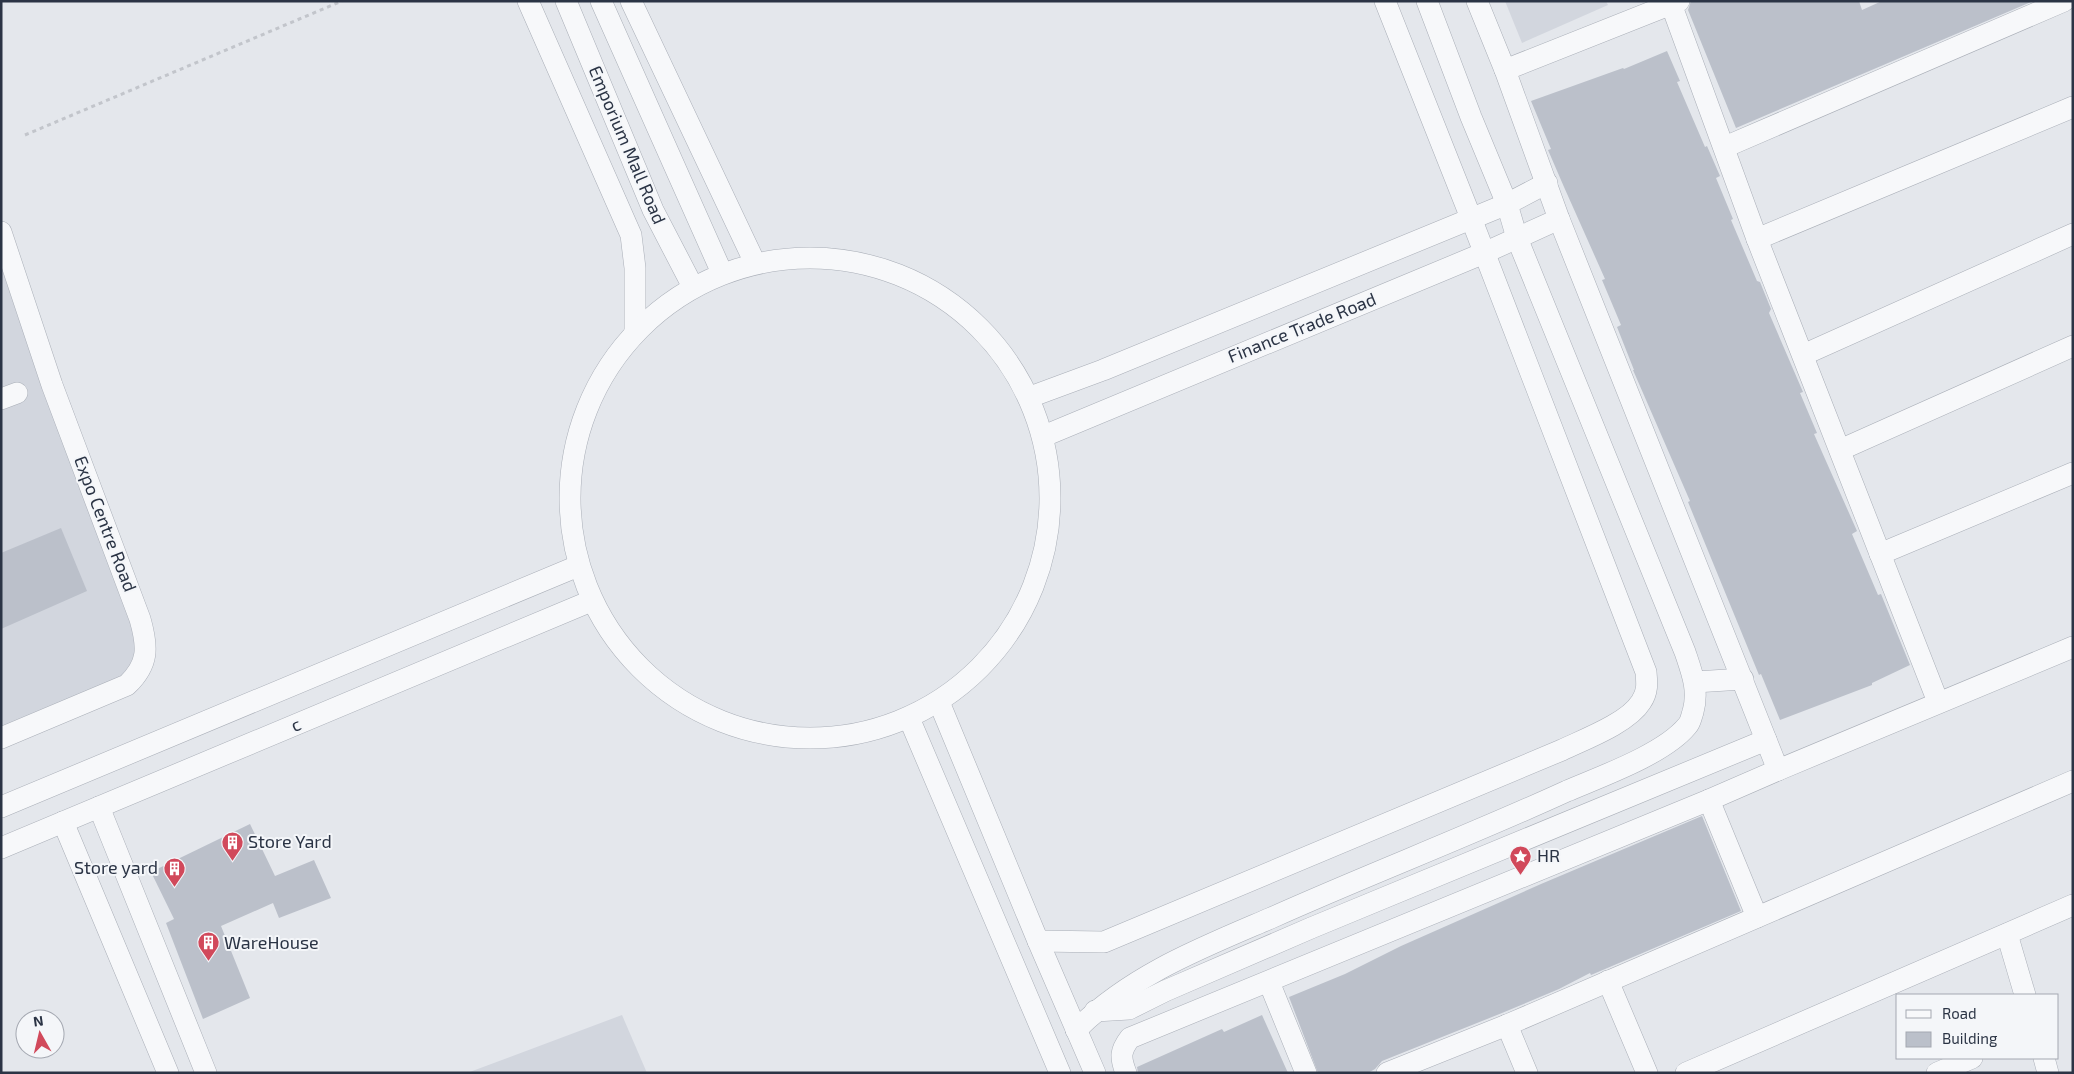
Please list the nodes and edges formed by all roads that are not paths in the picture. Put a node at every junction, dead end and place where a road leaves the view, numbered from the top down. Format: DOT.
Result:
graph roads {
  1 [pos="528,1"];
  2 [pos="566,1"];
  3 [pos="601,1"];
  4 [pos="631,1"];
  5 [pos="1385,1"];
  6 [pos="1427,1"];
  7 [pos="1476,1"];
  8 [pos="2064,1"];
  9 [pos="1673,2"];
  10 [pos="1505,70"];
  11 [pos="2073,106"];
  12 [pos="1725,146"];
  13 [pos="1547,183"];
  14 [pos="1507,204"];
  15 [pos="1471,218"];
  16 [pos="1559,219"];
  17 [pos="1,232"];
  18 [pos="2073,234"];
  19 [pos="1518,238"];
  20 [pos="1757,239"];
  21 [pos="1484,252"];
  22 [pos="755,263"];
  23 [pos="722,273"];
  24 [pos="693,287"];
  25 [pos="635,332"];
  26 [pos="2073,346"];
  27 [pos="1803,355"];
  28 [pos="1030,397"];
  29 [pos="1044,436"];
  30 [pos="1840,450"];
  31 [pos="2073,473"];
  32 [pos="1880,554"];
  33 [pos="578,566"];
  34 [pos="591,601"];
  35 [pos="2073,647"];
  36 [pos="1742,679"];
  37 [pos="1695,682"];
  38 [pos="940,702"];
  39 [pos="1938,702"];
  40 [pos="908,718"];
  41 [pos="1,738"];
  42 [pos="1766,740"];
  43 [pos="1778,770"];
  44 [pos="2073,781"];
  45 [pos="1709,800"];
  46 [pos="1,807"];
  47 [pos="99,807"];
  48 [pos="63,822"];
  49 [pos="1,848"];
  50 [pos="2073,905"];
  51 [pos="1757,917"];
  52 [pos="2007,934"];
  53 [pos="1038,941"];
  54 [pos="1608,981"];
  55 [pos="1269,982"];
  56 [pos="2025,994"];
  57 [pos="1095,1012"];
  58 [pos="1507,1024"];
  59 [pos="1076,1030"];
  60 [pos="1970,1059"];
  61 [pos="2044,1059"];
  62 [pos="1417,1067"];
  63 [pos="168,1073"];
  64 [pos="206,1073"];
  65 [pos="1060,1073"];
  66 [pos="1095,1073"];
  67 [pos="1126,1073"];
  68 [pos="1306,1073"];
  69 [pos="1387,1073"];
  70 [pos="1527,1073"];
  71 [pos="1647,1073"];
  72 [pos="1686,1073"];
  73 [pos="1937,1073"];
  74 [pos="2048,1073"];
  1 -- 25 [label="street"];
  2 -- 24 [label="street, Emporium Mall Road"];
  3 -- 23 [label="street"];
  4 -- 22 [label="street"];
  5 -- 15 [label="street"];
  6 -- 14 [label="street"];
  7 -- 10 [label="street"];
  8 -- 12 [label="street"];
  9 -- 10 [label="street"];
  9 -- 12 [label="street"];
  10 -- 13 [label="street"];
  11 -- 20 [label="street"];
  12 -- 20 [label="street"];
  13 -- 14 [label="street"];
  13 -- 16 [label="street"];
  14 -- 15 [label="street"];
  14 -- 19 [label="street"];
  15 -- 21 [label="street"];
  15 -- 28 [label="street"];
  16 -- 19 [label="street, Finance Trade Road"];
  16 -- 36 [label="street"];
  17 -- 41 [label="street, Expo Centre Road"];
  18 -- 27 [label="street"];
  19 -- 21 [label="street, Finance Trade Road"];
  19 -- 37 [label="street"];
  20 -- 27 [label="street"];
  21 -- 29 [label="street, Finance Trade Road"];
  21 -- 53 [label="street"];
  22 -- 23 [label="street"];
  22 -- 28 [label="street"];
  23 -- 24 [label="street"];
  24 -- 25 [label="street"];
  25 -- 33 [label="street"];
  26 -- 30 [label="street"];
  27 -- 30 [label="street"];
  28 -- 29 [label="street"];
  29 -- 38 [label="street"];
  30 -- 32 [label="street"];
  31 -- 32 [label="street"];
  32 -- 39 [label="street"];
  33 -- 34 [label="street"];
  33 -- 46 [label="street"];
  34 -- 40 [label="street"];
  34 -- 47 [label="street, c"];
  35 -- 39 [label="street"];
  36 -- 37 [label="street"];
  36 -- 42 [label="street"];
  37 -- 57 [label="street"];
  38 -- 40 [label="street"];
  38 -- 53 [label="street"];
  39 -- 43 [label="street"];
  40 -- 65 [label="street"];
  42 -- 43 [label="street"];
  42 -- 57 [label="street"];
  43 -- 45 [label="street"];
  44 -- 51 [label="street"];
  45 -- 51 [label="street"];
  45 -- 55 [label="street"];
  47 -- 48 [label="street, c"];
  47 -- 64 [label="street"];
  48 -- 49 [label="street, c"];
  48 -- 63 [label="street"];
  50 -- 52 [label="street"];
  51 -- 54 [label="street"];
  52 -- 56 [label="street"];
  52 -- 72 [label="street"];
  53 -- 59 [label="street"];
  54 -- 58 [label="street"];
  54 -- 71 [label="street"];
  55 -- 67 [label="street"];
  55 -- 68 [label="street"];
  57 -- 59 [label="street"];
  58 -- 62 [label="street"];
  58 -- 70 [label="street"];
  59 -- 66 [label="street"];
  60 -- 73 [label="street"];
  61 -- 74 [label="street"];
  62 -- 69 [label="street"];
}
